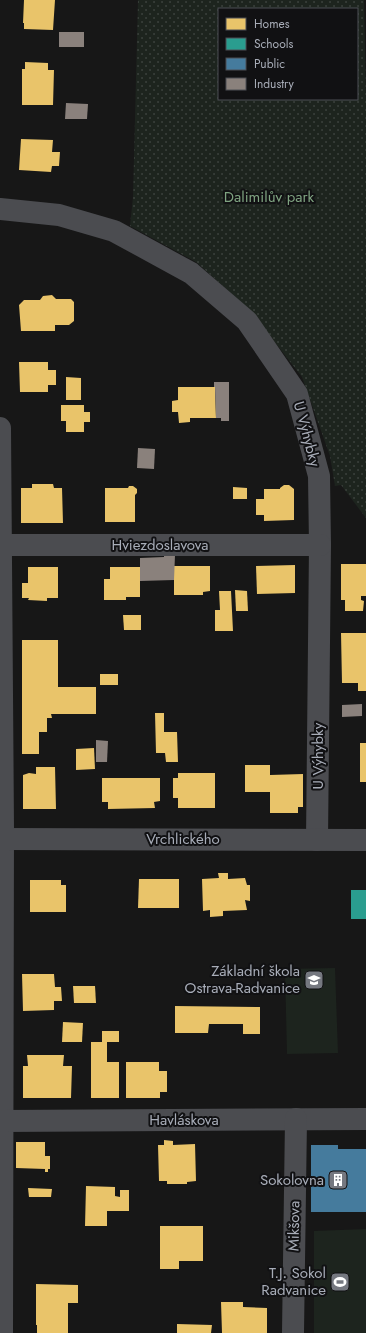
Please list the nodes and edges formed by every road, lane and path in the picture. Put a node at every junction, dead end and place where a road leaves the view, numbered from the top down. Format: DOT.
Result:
graph roads {
  1 [pos="0,209"];
  2 [pos="0,428"];
  3 [pos="0,544"];
  4 [pos="320,545"];
  5 [pos="2,839"];
  6 [pos="318,840"];
  7 [pos="366,840"];
  8 [pos="366,1118"];
  9 [pos="296,1119"];
  10 [pos="2,1121"];
  11 [pos="2,1333"];
  12 [pos="293,1333"];
  1 -- 4 [label="street, U Výhybky"];
  2 -- 3 [label="street"];
  3 -- 4 [label="street, Hviezdoslavova"];
  3 -- 5 [label="street"];
  4 -- 6 [label="street, U Výhybky"];
  5 -- 6 [label="street, Vrchlického"];
  5 -- 10 [label="street"];
  6 -- 7 [label="street, Vrchlického"];
  8 -- 9 [label="street, Havláskova"];
  9 -- 10 [label="street, Havláskova"];
  9 -- 12 [label="street, Mikšova"];
  10 -- 11 [label="street"];
}
